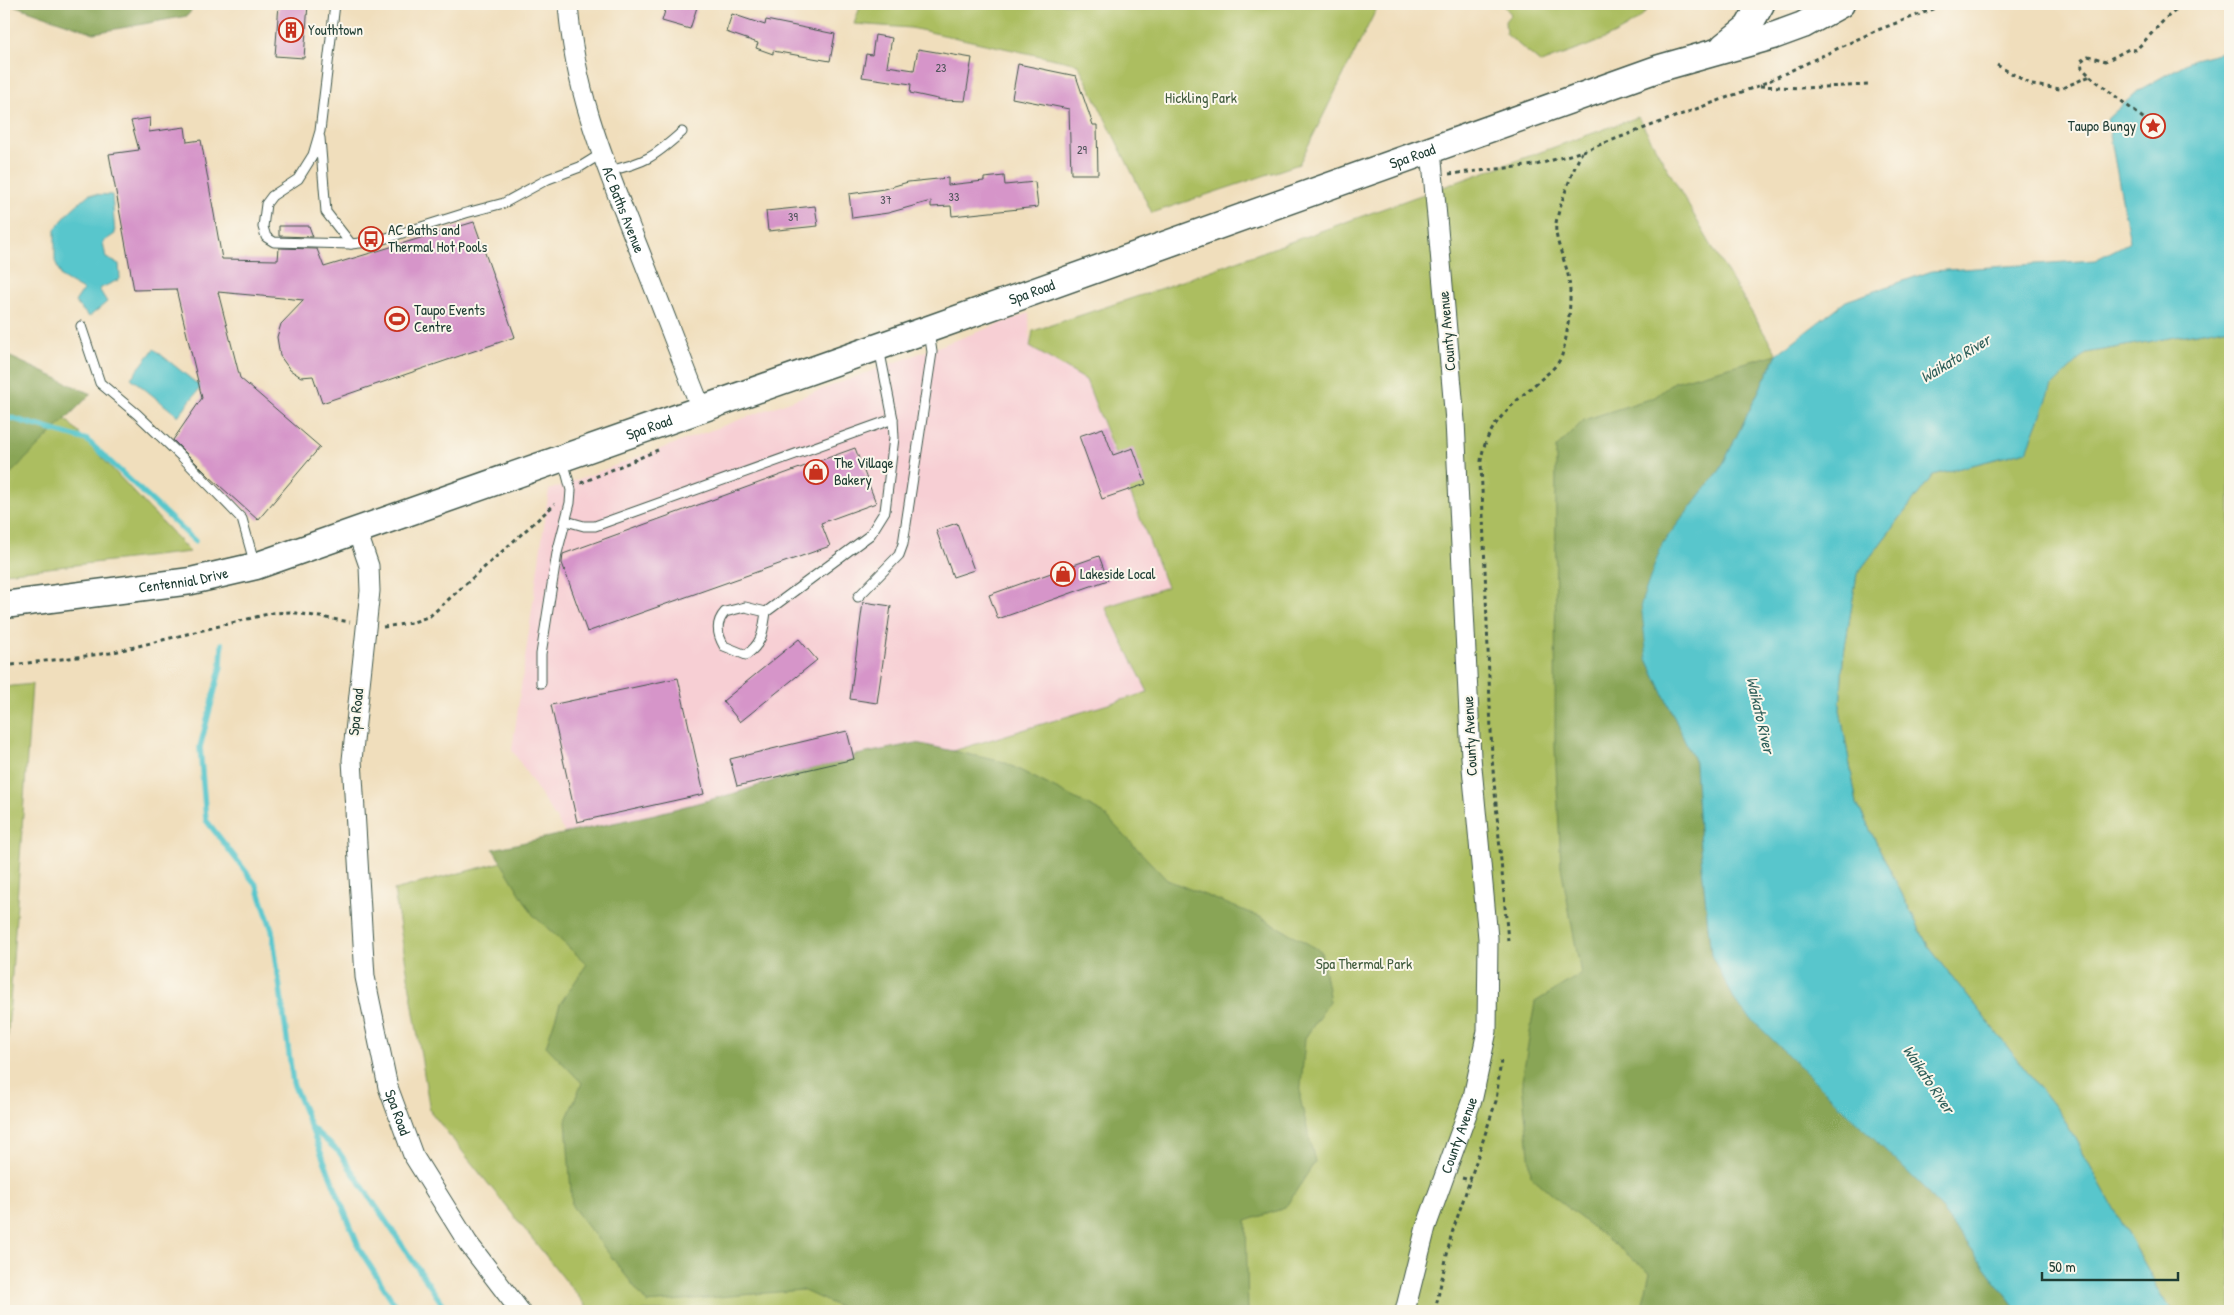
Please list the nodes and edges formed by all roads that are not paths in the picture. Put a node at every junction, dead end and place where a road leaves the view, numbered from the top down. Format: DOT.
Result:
graph roads {
  1 [pos="335,4"];
  2 [pos="568,4"];
  3 [pos="1761,4"];
  4 [pos="1842,4"];
  5 [pos="1720,50"];
  6 [pos="320,131"];
  7 [pos="682,132"];
  8 [pos="1427,150"];
  9 [pos="605,162"];
  10 [pos="350,244"];
  11 [pos="81,326"];
  12 [pos="929,329"];
  13 [pos="878,346"];
  14 [pos="701,408"];
  15 [pos="893,419"];
  16 [pos="562,458"];
  17 [pos="566,521"];
  18 [pos="357,531"];
  19 [pos="256,566"];
  20 [pos="858,597"];
  21 [pos="4,605"];
  22 [pos="766,612"];
  23 [pos="541,683"];
  24 [pos="520,1311"];
  25 [pos="1405,1311"];
  1 -- 6 [label="lane"];
  2 -- 9 [label="street, AC Baths Avenue"];
  3 -- 5 [label="main road, Spa Road"];
  4 -- 5 [label="main road, Spa Road"];
  5 -- 8 [label="main road, Spa Road"];
  6 -- 10 [label="lane"];
  6 -- 10 [label="lane"];
  7 -- 9 [label="lane"];
  8 -- 12 [label="main road, Spa Road"];
  8 -- 25 [label="street, County Avenue"];
  9 -- 10 [label="lane"];
  9 -- 14 [label="street, AC Baths Avenue"];
  11 -- 19 [label="lane"];
  12 -- 13 [label="main road, Spa Road"];
  12 -- 20 [label="lane"];
  13 -- 14 [label="main road, Spa Road"];
  13 -- 15 [label="lane"];
  14 -- 16 [label="main road, Spa Road"];
  15 -- 17 [label="lane"];
  15 -- 22 [label="lane"];
  16 -- 17 [label="lane"];
  16 -- 18 [label="main road, Spa Road"];
  17 -- 23 [label="lane"];
  18 -- 19 [label="main road, Centennial Drive"];
  18 -- 24 [label="street, Spa Road"];
  19 -- 21 [label="main road, Centennial Drive"];
  22 -- 22 [label="lane"];
}
